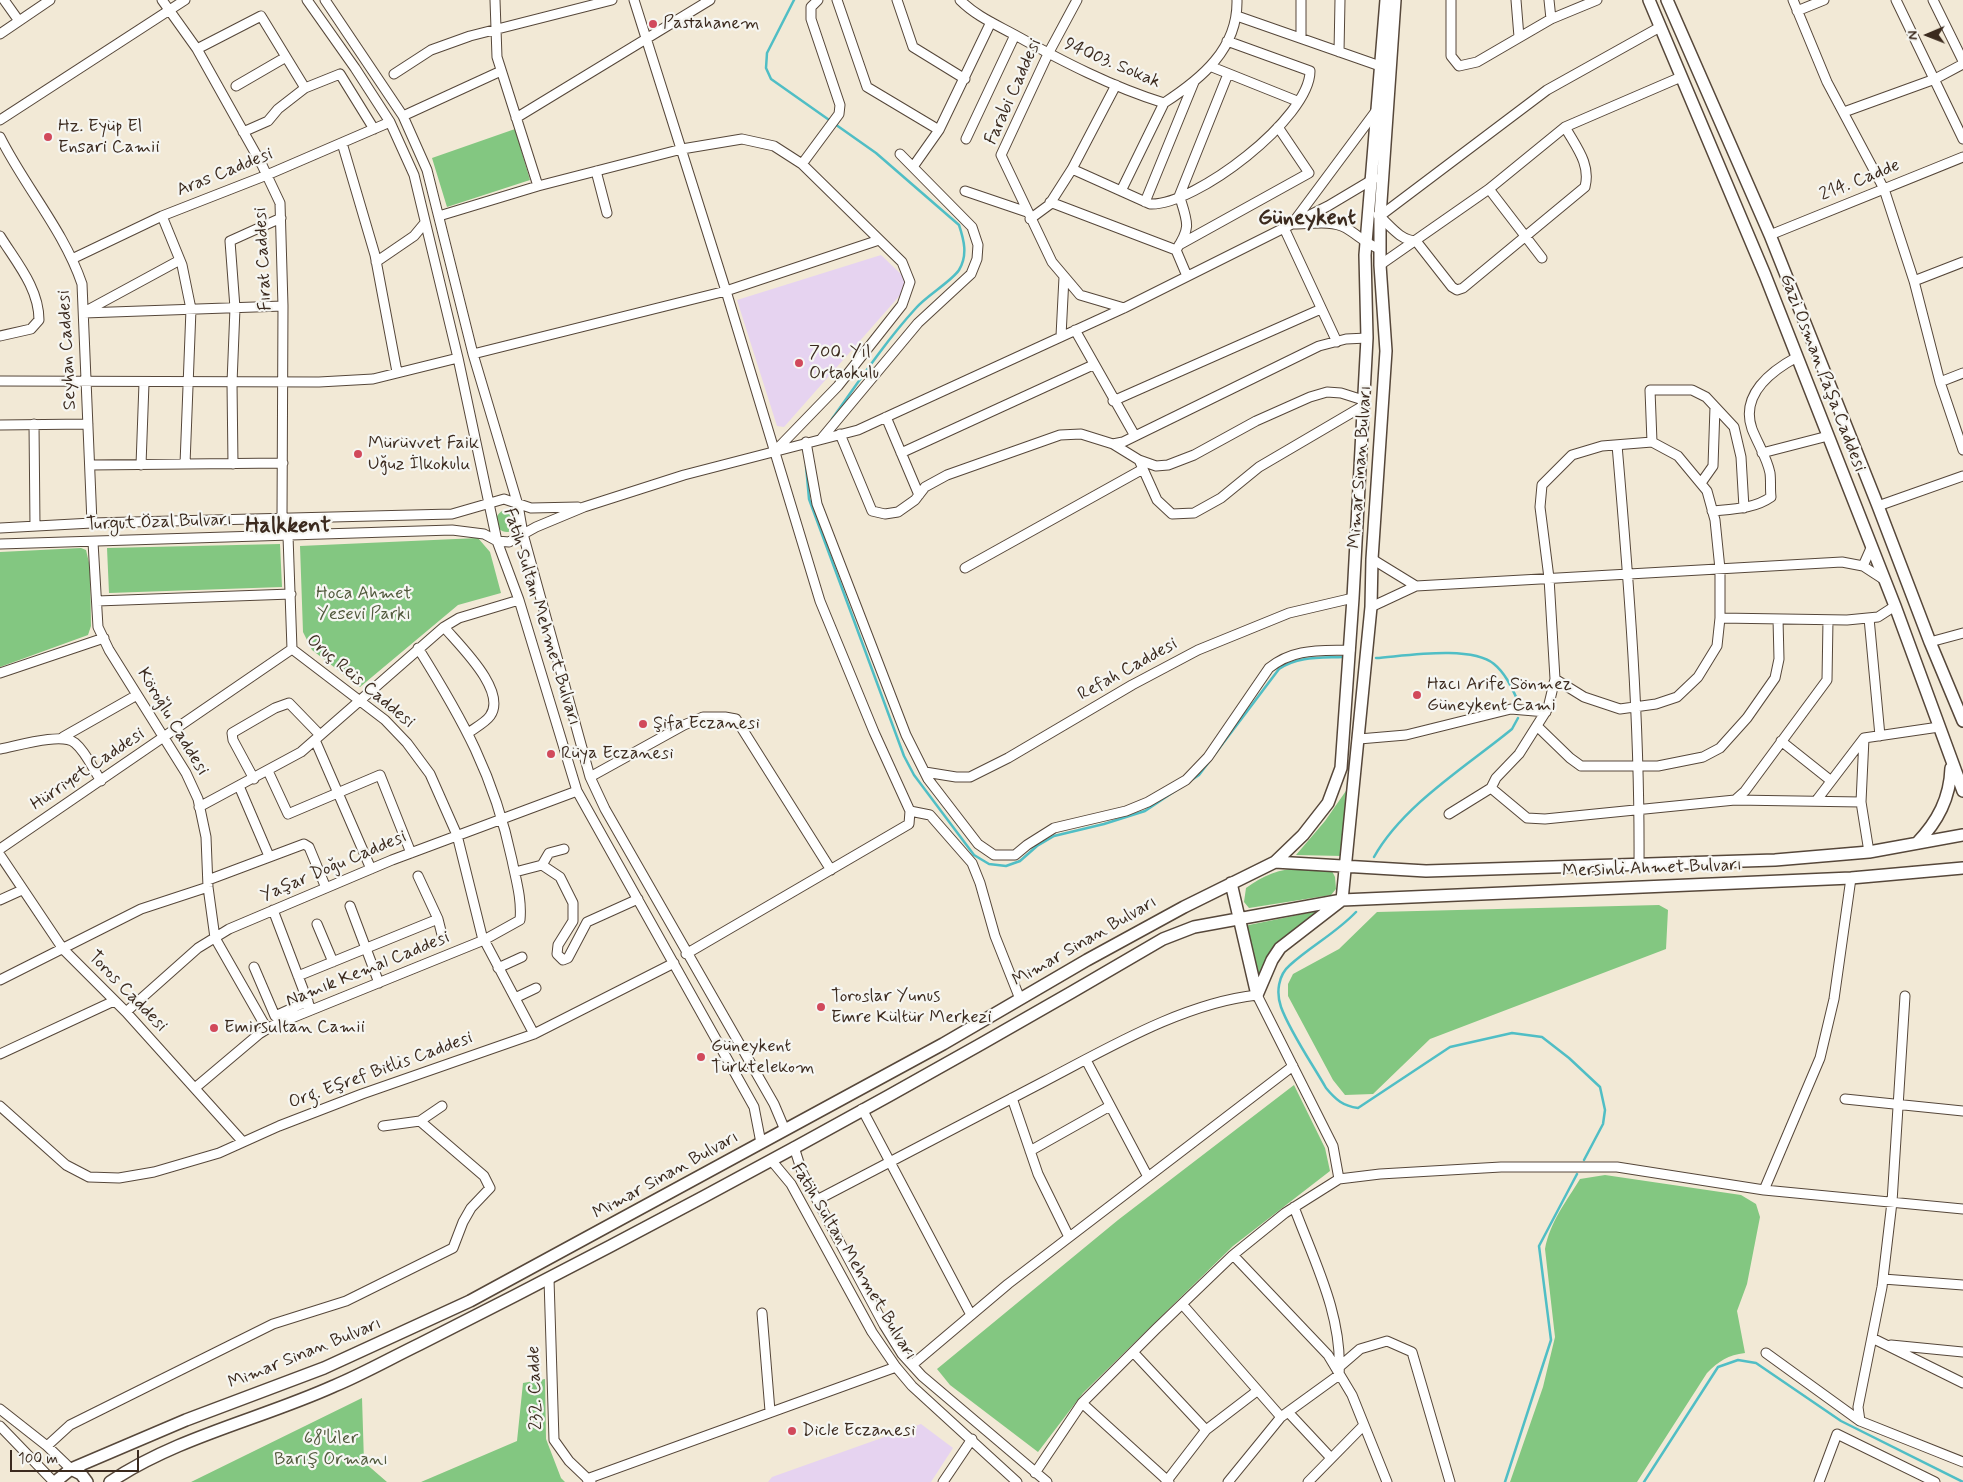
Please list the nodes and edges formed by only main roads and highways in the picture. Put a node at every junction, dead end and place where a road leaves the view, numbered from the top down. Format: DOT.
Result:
graph roads {
  1 [pos="1386,0"];
  2 [pos="1395,0"];
  3 [pos="1649,0"];
  4 [pos="1667,0"];
  5 [pos="1963,721"];
  6 [pos="1952,764"];
  7 [pos="1963,791"];
  8 [pos="1963,835"];
  9 [pos="1917,843"];
  10 [pos="1275,862"];
  11 [pos="1345,866"];
  12 [pos="1963,868"];
  13 [pos="1232,883"];
  14 [pos="1342,900"];
  15 [pos="1239,918"];
  16 [pos="785,1130"];
  17 [pos="761,1143"];
  18 [pos="794,1147"];
  19 [pos="771,1160"];
  20 [pos="71,1469"];
  21 [pos="55,1482"];
  22 [pos="87,1482"];
  23 [pos="110,1482"];
  1 -- 10 [label="main road, Mimar Sinan Bulvarı"];
  2 -- 11 [label="main road, Mimar Sinan Bulvarı"];
  3 -- 6 [label="main road, Gazi Osman Paşa Caddesi"];
  4 -- 5 [label="main road, Gazi Osman Paşa Caddesi"];
  6 -- 7 [label="main road, Gazi Osman Paşa Caddesi"];
  6 -- 9 [label="main road"];
  8 -- 9 [label="main road, Mersinli Ahmet Bulvarı"];
  9 -- 11 [label="main road, Mersinli Ahmet Bulvarı"];
  10 -- 11 [label="main road, Mimar Sinan Bulvarı"];
  10 -- 13 [label="main road, Mimar Sinan Bulvarı"];
  11 -- 14 [label="main road"];
  12 -- 14 [label="main road, Mersinli Ahmet Bulvarı"];
  13 -- 15 [label="main road"];
  13 -- 16 [label="main road, Mimar Sinan Bulvarı"];
  14 -- 15 [label="main road, Mimar Sinan Bulvarı"];
  14 -- 15 [label="main road"];
  15 -- 18 [label="main road, Mimar Sinan Bulvarı"];
  16 -- 17 [label="main road, Mimar Sinan Bulvarı"];
  16 -- 18 [label="main road"];
  17 -- 19 [label="main road"];
  17 -- 20 [label="main road, Mimar Sinan Bulvarı"];
  18 -- 19 [label="main road, Mimar Sinan Bulvarı"];
  19 -- 23 [label="main road, Mimar Sinan Bulvarı"];
  20 -- 21 [label="main road, Mimar Sinan Bulvarı"];
  20 -- 22 [label="main road"];
}
